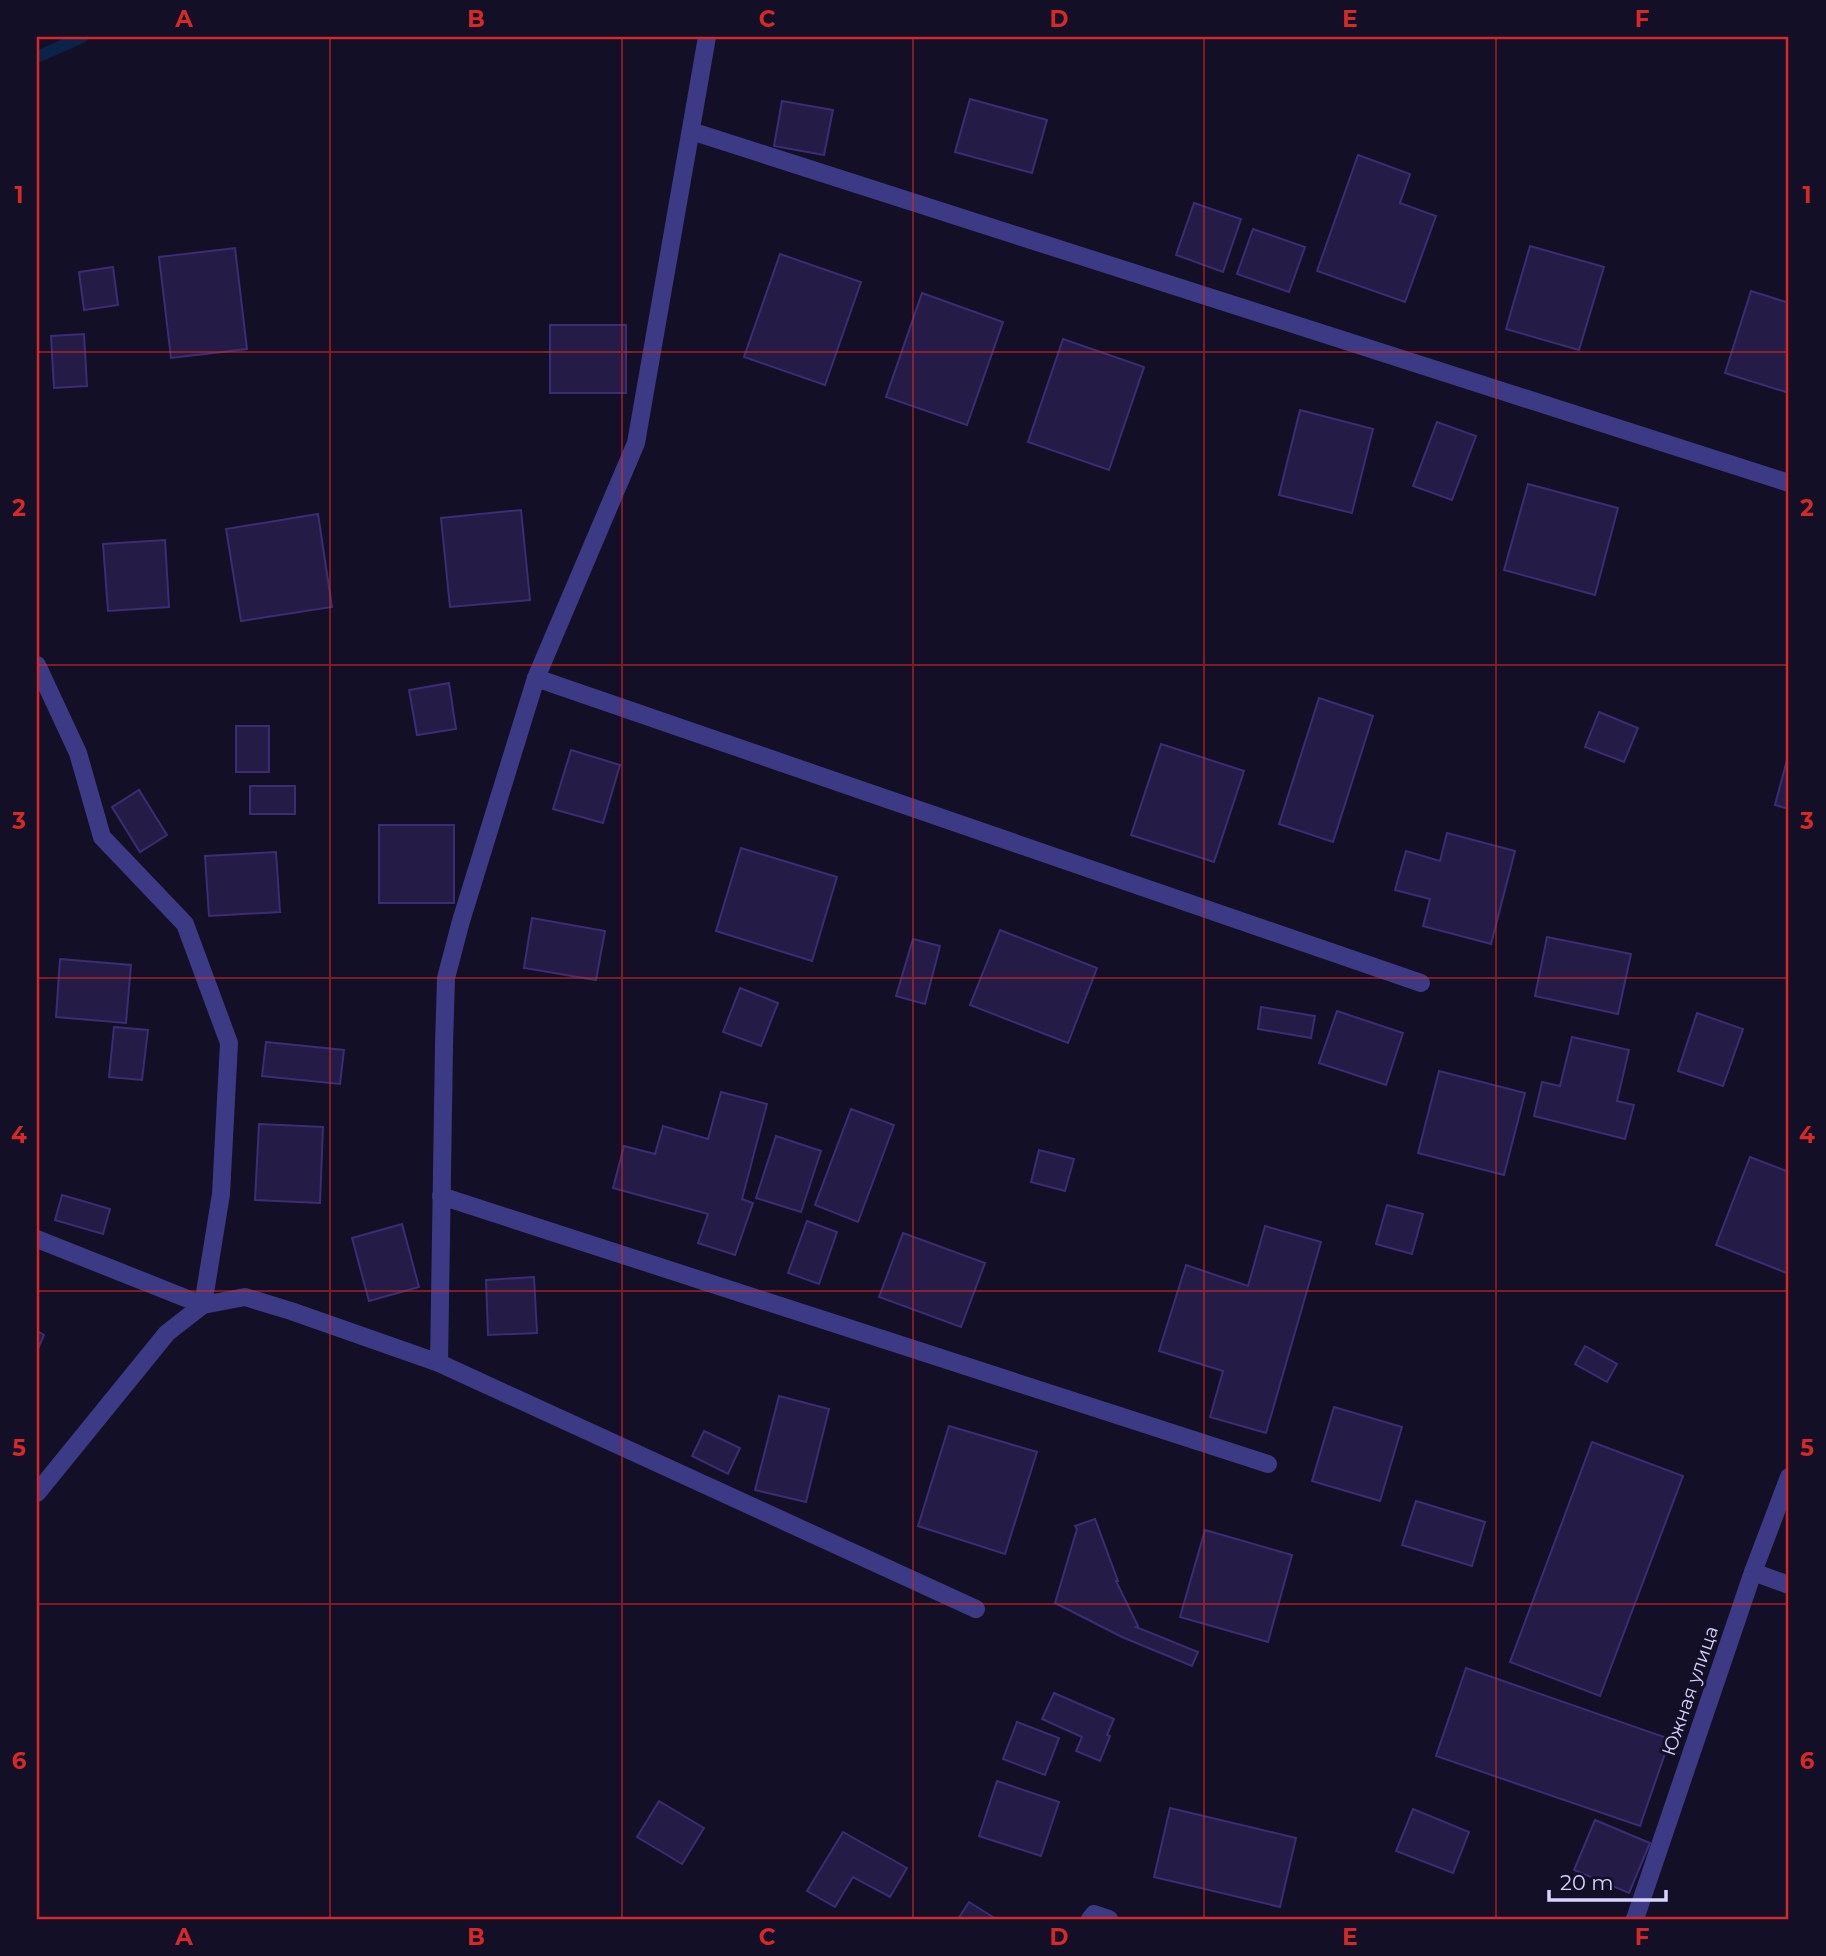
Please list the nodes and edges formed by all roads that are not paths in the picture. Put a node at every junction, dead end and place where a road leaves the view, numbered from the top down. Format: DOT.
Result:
graph roads {
  1 [pos="707,37"];
  2 [pos="691,131"];
  3 [pos="1789,483"];
  4 [pos="37,666"];
  5 [pos="536,678"];
  6 [pos="1421,983"];
  7 [pos="441,1196"];
  8 [pos="37,1239"];
  9 [pos="203,1305"];
  10 [pos="439,1363"];
  11 [pos="1268,1464"];
  12 [pos="1789,1477"];
  13 [pos="37,1493"];
  14 [pos="1753,1572"];
  15 [pos="1789,1586"];
  16 [pos="976,1609"];
  17 [pos="1090,1919"];
  18 [pos="1108,1919"];
  19 [pos="1635,1919"];
  1 -- 2 [label="street"];
  2 -- 3 [label="street"];
  2 -- 5 [label="street"];
  4 -- 9 [label="street"];
  5 -- 6 [label="street"];
  5 -- 7 [label="street"];
  7 -- 10 [label="street"];
  7 -- 11 [label="street"];
  8 -- 9 [label="street"];
  9 -- 10 [label="street"];
  9 -- 13 [label="street"];
  10 -- 16 [label="street"];
  12 -- 14 [label="street, Южная улица"];
  14 -- 15 [label="street"];
  14 -- 19 [label="street, Южная улица"];
  17 -- 18 [label="street"];
}
